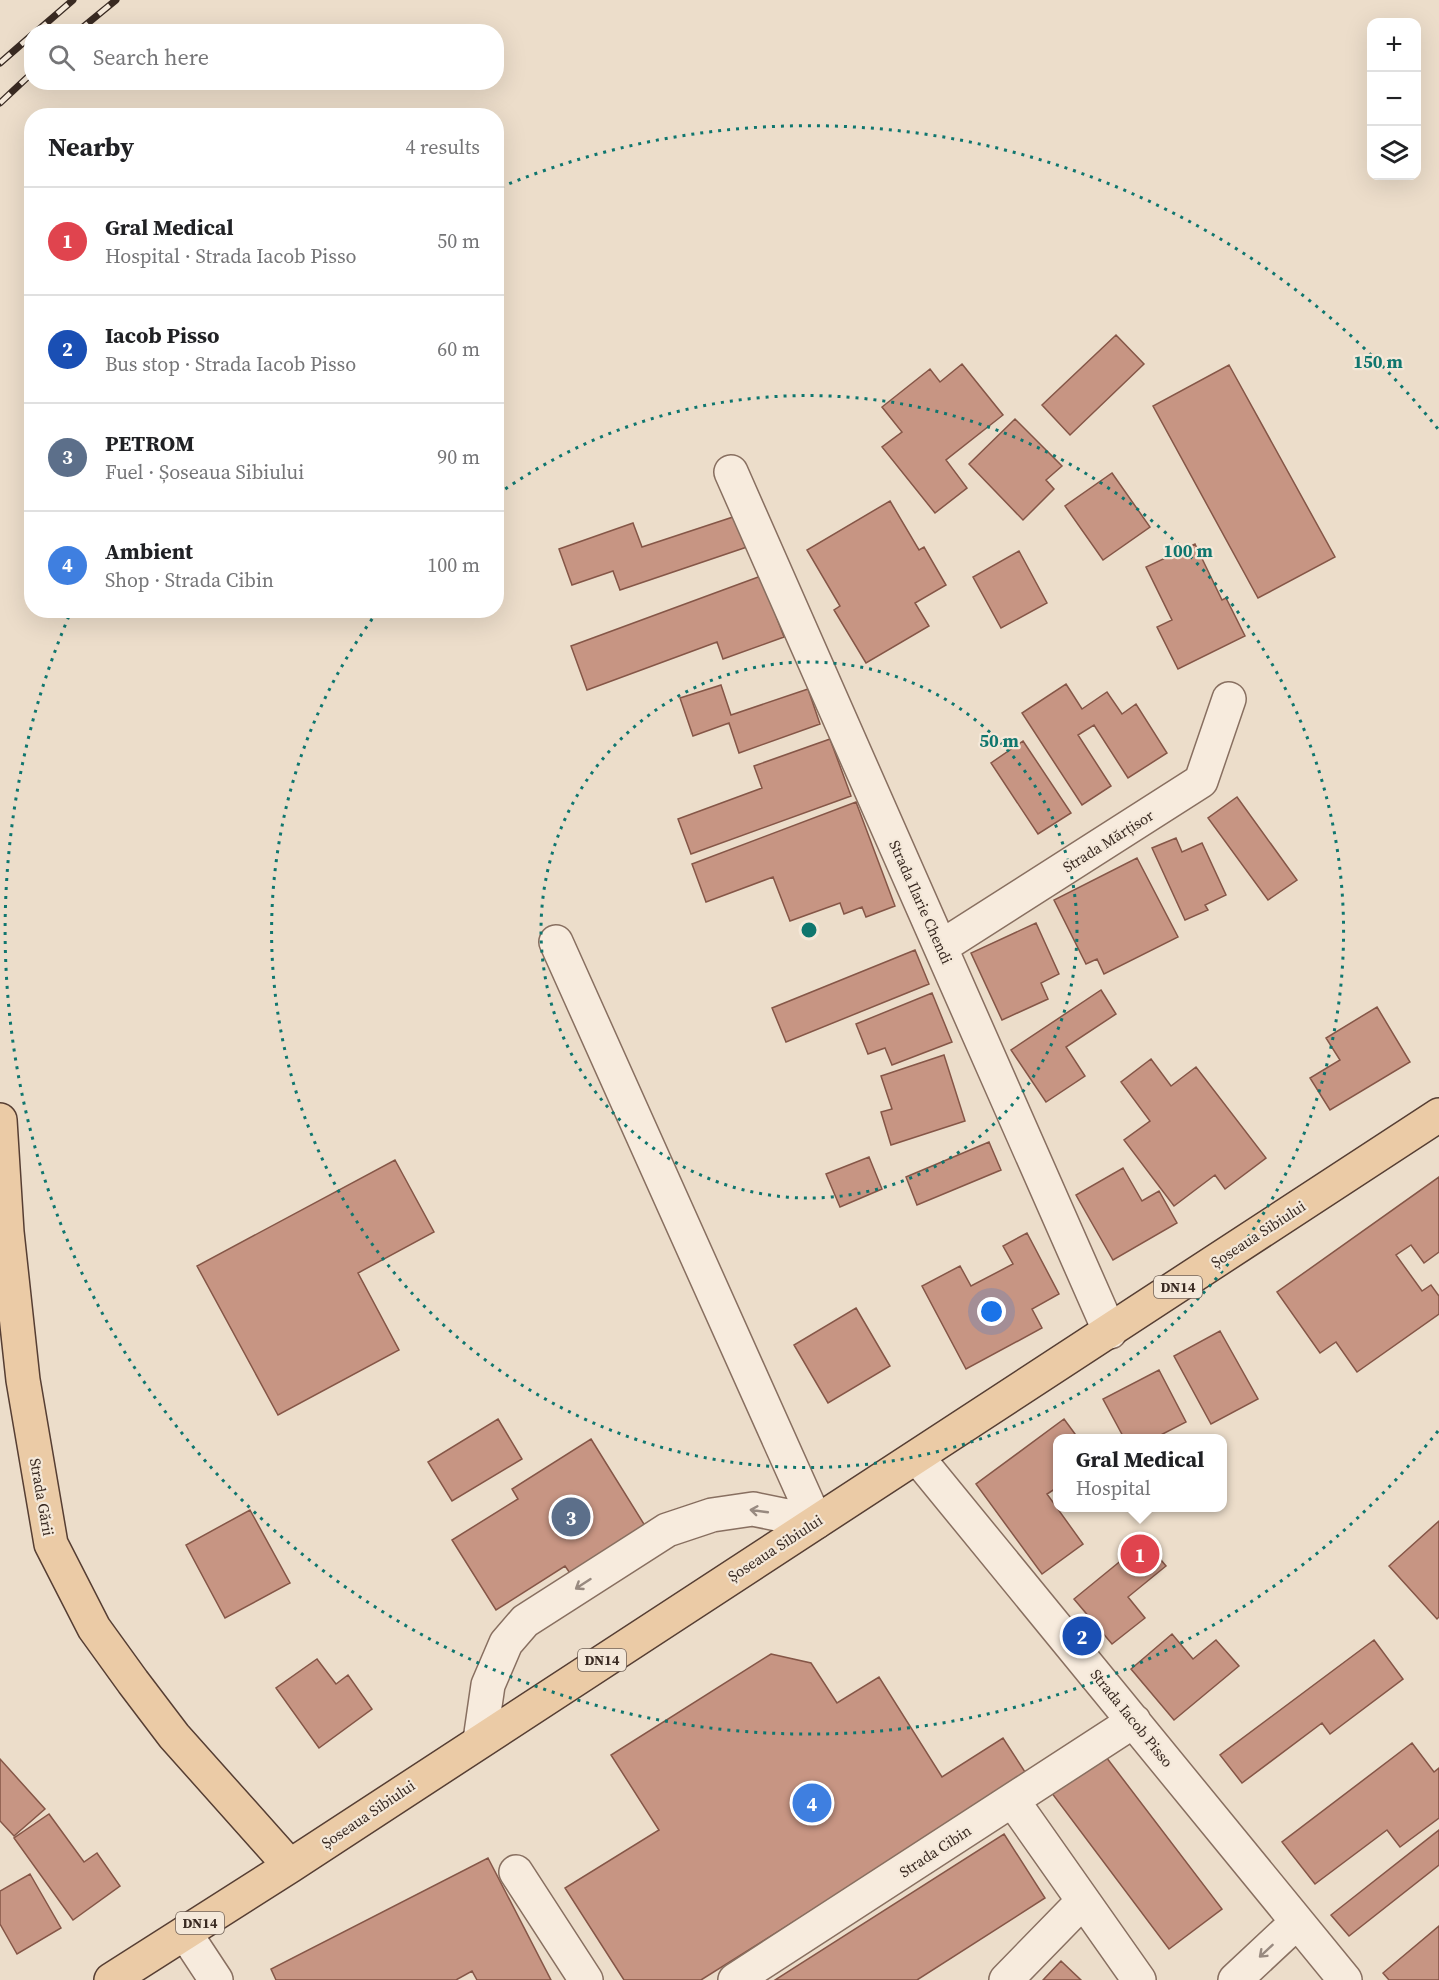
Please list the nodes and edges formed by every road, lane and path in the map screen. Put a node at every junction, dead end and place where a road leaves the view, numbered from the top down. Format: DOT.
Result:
graph roads {
  1 [pos="731,472"];
  2 [pos="1229,699"];
  3 [pos="556,942"];
  4 [pos="940,947"];
  5 [pos="0,1120"];
  6 [pos="1436,1122"];
  7 [pos="1110,1332"];
  8 [pos="916,1457"];
  9 [pos="816,1522"];
  10 [pos="1134,1721"];
  11 [pos="480,1740"];
  12 [pos="1013,1801"];
  13 [pos="290,1866"];
  14 [pos="516,1872"];
  15 [pos="1083,1901"];
  16 [pos="1297,1922"];
  17 [pos="185,1933"];
  18 [pos="111,1980"];
  19 [pos="216,1980"];
  20 [pos="586,1980"];
  21 [pos="735,1980"];
  22 [pos="1006,1980"];
  23 [pos="1139,1980"];
  24 [pos="1235,1980"];
  25 [pos="1345,1980"];
  1 -- 4 [label="street, Strada Ilarie Chendi"];
  2 -- 4 [label="street, Strada Mărțisor"];
  3 -- 9 [label="street"];
  4 -- 7 [label="street, Strada Ilarie Chendi"];
  5 -- 13 [label="main road, Strada Gării"];
  6 -- 7 [label="main road, Șoseaua Sibiului / DN14"];
  7 -- 8 [label="main road, Șoseaua Sibiului / DN14"];
  8 -- 9 [label="main road, Șoseaua Sibiului / DN14"];
  8 -- 10 [label="street, Strada Iacob Pisso"];
  9 -- 11 [label="main road, Șoseaua Sibiului / DN14"];
  9 -- 11 [label="street, one-way"];
  10 -- 12 [label="street, Strada Cibin"];
  10 -- 16 [label="street, Strada Iacob Pisso"];
  11 -- 13 [label="main road, Șoseaua Sibiului / DN14"];
  12 -- 15 [label="street"];
  12 -- 21 [label="street, Strada Cibin"];
  13 -- 17 [label="main road, Șoseaua Sibiului / DN14"];
  14 -- 20 [label="street"];
  15 -- 22 [label="street"];
  15 -- 23 [label="street"];
  16 -- 24 [label="street, one-way"];
  16 -- 25 [label="street, Strada Iacob Pisso"];
  17 -- 18 [label="main road, Șoseaua Sibiului / DN14"];
  17 -- 19 [label="street"];
}
